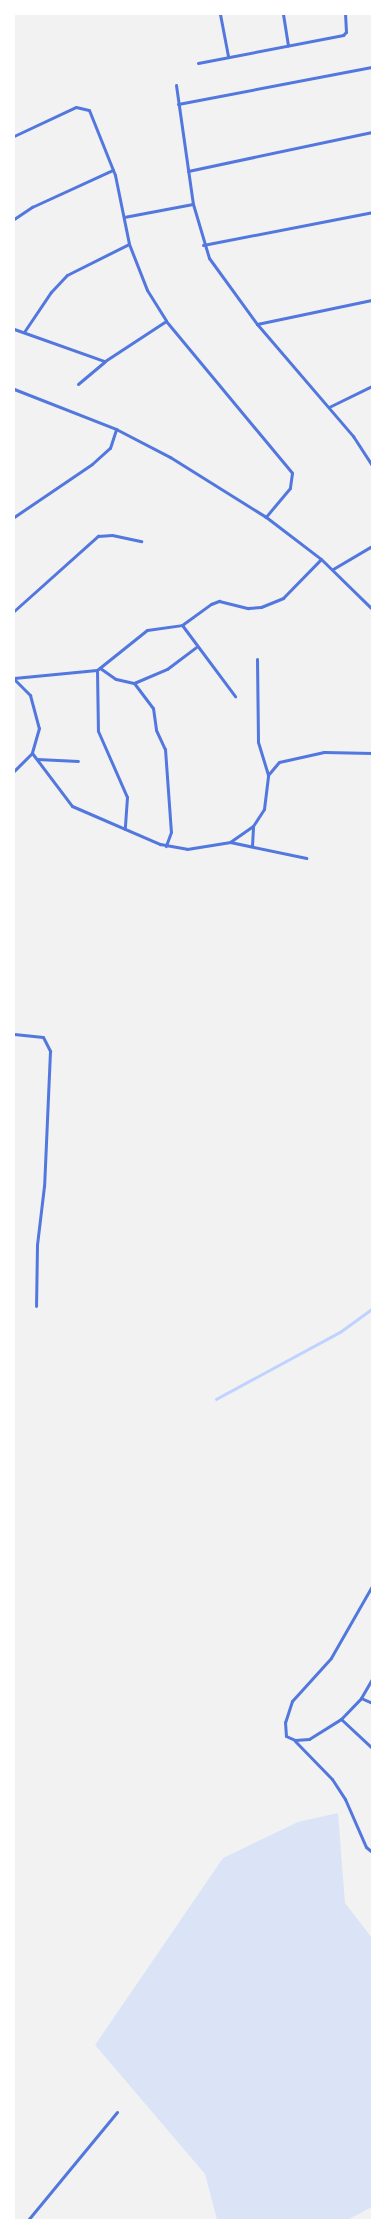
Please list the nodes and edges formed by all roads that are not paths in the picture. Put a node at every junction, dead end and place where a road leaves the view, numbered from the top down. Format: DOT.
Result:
graph roads {
  1 [pos="220,14"];
  2 [pos="283,14"];
  3 [pos="345,14"];
  4 [pos="288,46"];
  5 [pos="228,56"];
  6 [pos="198,63"];
  7 [pos="372,67"];
  8 [pos="176,86"];
  9 [pos="178,104"];
  10 [pos="372,132"];
  11 [pos="14,136"];
  12 [pos="113,170"];
  13 [pos="188,170"];
  14 [pos="193,204"];
  15 [pos="372,212"];
  16 [pos="124,217"];
  17 [pos="14,219"];
  18 [pos="130,244"];
  19 [pos="202,245"];
  20 [pos="372,300"];
  21 [pos="166,321"];
  22 [pos="257,324"];
  23 [pos="14,329"];
  24 [pos="24,332"];
  25 [pos="105,361"];
  26 [pos="78,384"];
  27 [pos="372,386"];
  28 [pos="14,389"];
  29 [pos="328,407"];
  30 [pos="116,429"];
  31 [pos="372,465"];
  32 [pos="14,517"];
  33 [pos="266,517"];
  34 [pos="141,541"];
  35 [pos="372,546"];
  36 [pos="320,559"];
  37 [pos="332,569"];
  38 [pos="372,609"];
  39 [pos="14,611"];
  40 [pos="182,625"];
  41 [pos="196,647"];
  42 [pos="257,659"];
  43 [pos="99,669"];
  44 [pos="14,679"];
  45 [pos="134,682"];
  46 [pos="235,696"];
  47 [pos="32,753"];
  48 [pos="372,753"];
  49 [pos="36,759"];
  50 [pos="78,761"];
  51 [pos="14,771"];
  52 [pos="268,775"];
  53 [pos="253,826"];
  54 [pos="125,829"];
  55 [pos="230,842"];
  56 [pos="166,846"];
  57 [pos="252,846"];
  58 [pos="306,858"];
  59 [pos="14,1034"];
  60 [pos="36,1306"];
  61 [pos="372,1586"];
  62 [pos="372,1679"];
  63 [pos="361,1698"];
  64 [pos="372,1703"];
  65 [pos="341,1719"];
  66 [pos="295,1740"];
  67 [pos="372,1748"];
  68 [pos="372,1852"];
  69 [pos="116,2112"];
  70 [pos="28,2220"];
  1 -- 5 [label="street"];
  2 -- 4 [label="street"];
  3 -- 4 [label="street"];
  4 -- 5 [label="street"];
  5 -- 6 [label="street"];
  7 -- 9 [label="street"];
  8 -- 9 [label="street"];
  9 -- 13 [label="street"];
  10 -- 13 [label="street"];
  11 -- 12 [label="street"];
  12 -- 16 [label="street"];
  12 -- 17 [label="street"];
  13 -- 14 [label="street"];
  14 -- 16 [label="street"];
  14 -- 19 [label="street"];
  15 -- 19 [label="street"];
  16 -- 18 [label="street"];
  18 -- 21 [label="street"];
  18 -- 24 [label="street"];
  19 -- 22 [label="street"];
  20 -- 22 [label="street"];
  21 -- 25 [label="street"];
  21 -- 33 [label="street"];
  22 -- 29 [label="street"];
  23 -- 24 [label="street"];
  24 -- 25 [label="street"];
  25 -- 26 [label="street"];
  27 -- 29 [label="street"];
  28 -- 30 [label="street"];
  29 -- 31 [label="street"];
  30 -- 32 [label="street"];
  30 -- 33 [label="street"];
  33 -- 36 [label="street"];
  34 -- 39 [label="street"];
  35 -- 37 [label="street"];
  36 -- 37 [label="street"];
  36 -- 40 [label="street"];
  37 -- 38 [label="street"];
  40 -- 41 [label="street"];
  40 -- 43 [label="street"];
  41 -- 45 [label="street"];
  41 -- 46 [label="street"];
  42 -- 52 [label="street"];
  43 -- 44 [label="street"];
  43 -- 45 [label="street"];
  43 -- 54 [label="street"];
  44 -- 47 [label="street"];
  45 -- 56 [label="street"];
  47 -- 49 [label="street"];
  47 -- 51 [label="street"];
  48 -- 52 [label="street"];
  49 -- 50 [label="street"];
  49 -- 54 [label="street"];
  52 -- 53 [label="street"];
  53 -- 55 [label="street"];
  53 -- 57 [label="street"];
  54 -- 56 [label="street"];
  55 -- 56 [label="street"];
  55 -- 57 [label="street"];
  57 -- 58 [label="street"];
  59 -- 60 [label="street"];
  61 -- 66 [label="street"];
  62 -- 63 [label="street"];
  63 -- 64 [label="street"];
  63 -- 65 [label="street"];
  65 -- 66 [label="street"];
  65 -- 67 [label="street"];
  66 -- 68 [label="street"];
  69 -- 70 [label="street"];
}
